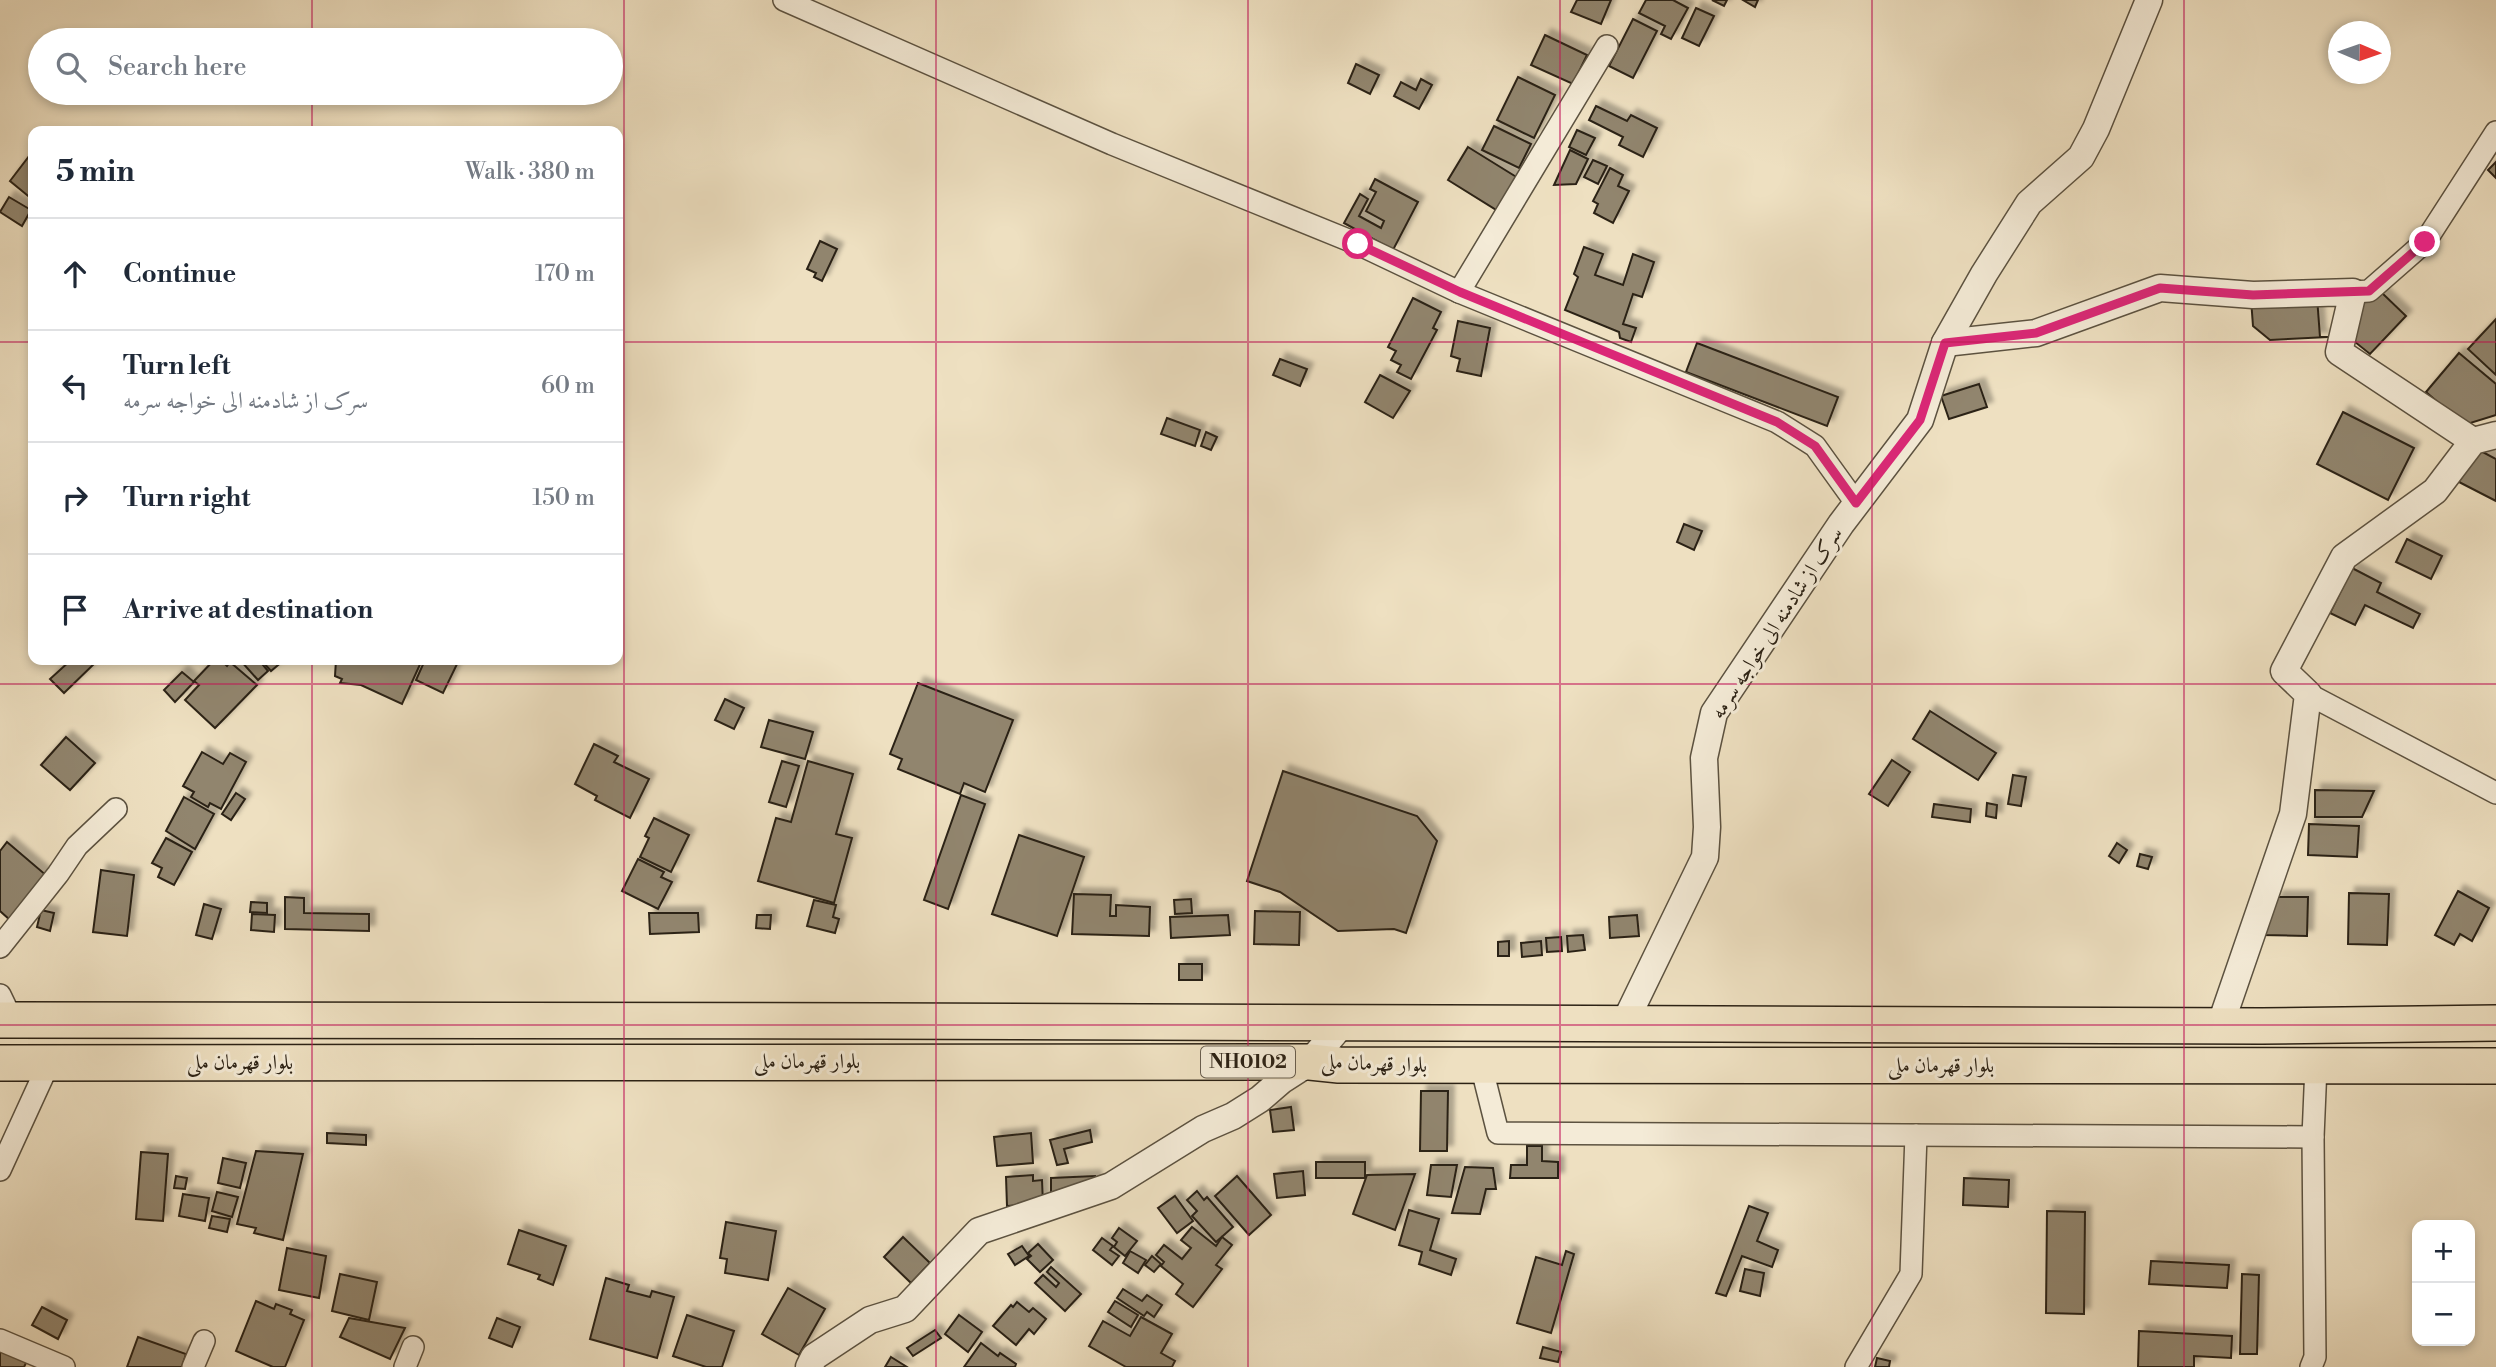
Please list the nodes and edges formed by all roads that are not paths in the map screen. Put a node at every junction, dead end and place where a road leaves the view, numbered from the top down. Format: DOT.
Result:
graph roads {
  1 [pos="2149,0"];
  2 [pos="790,1"];
  3 [pos="1607,46"];
  4 [pos="2496,132"];
  5 [pos="1460,292"];
  6 [pos="2353,292"];
  7 [pos="1945,343"];
  8 [pos="2484,438"];
  9 [pos="1856,503"];
  10 [pos="2308,694"];
  11 [pos="2496,793"];
  12 [pos="116,809"];
  13 [pos="0,947"];
  14 [pos="4,1012"];
  15 [pos="1343,1023"];
  16 [pos="2496,1023"];
  17 [pos="1624,1024"];
  18 [pos="2220,1026"];
  19 [pos="1310,1062"];
  20 [pos="0,1063"];
  21 [pos="49,1063"];
  22 [pos="1481,1065"];
  23 [pos="2316,1066"];
  24 [pos="2496,1066"];
  25 [pos="1916,1135"];
  26 [pos="2313,1137"];
  27 [pos="0,1170"];
  28 [pos="0,1340"];
  29 [pos="204,1341"];
  30 [pos="413,1347"];
  31 [pos="39,1362"];
  32 [pos="64,1367"];
  33 [pos="193,1367"];
  34 [pos="405,1367"];
  35 [pos="809,1367"];
  36 [pos="1856,1367"];
  37 [pos="2311,1367"];
  1 -- 7 [label="street, سرک از شادمنه الی خواجه سرمه"];
  2 -- 5 [label="street"];
  3 -- 5 [label="street"];
  4 -- 6 [label="street"];
  5 -- 9 [label="street"];
  6 -- 7 [label="street"];
  6 -- 8 [label="street"];
  7 -- 9 [label="street, سرک از شادمنه الی خواجه سرمه"];
  8 -- 10 [label="street"];
  9 -- 17 [label="street, سرک از شادمنه الی خواجه سرمه"];
  10 -- 11 [label="street"];
  10 -- 18 [label="street"];
  12 -- 13 [label="street"];
  14 -- 15 [label="highway, بلوار قهرمان ملی / NH0102"];
  15 -- 17 [label="highway, بلوار قهرمان ملی / NH0102"];
  15 -- 19 [label="street"];
  16 -- 18 [label="highway, بلوار قهرمان ملی / NH0102"];
  17 -- 18 [label="highway, بلوار قهرمان ملی / NH0102"];
  19 -- 21 [label="highway, بلوار قهرمان ملی / NH0102"];
  19 -- 22 [label="highway, بلوار قهرمان ملی / NH0102"];
  19 -- 35 [label="street"];
  20 -- 21 [label="highway, بلوار قهرمان ملی / NH0102"];
  21 -- 27 [label="street"];
  22 -- 23 [label="highway, بلوار قهرمان ملی / NH0102"];
  22 -- 25 [label="street"];
  23 -- 24 [label="highway, بلوار قهرمان ملی / NH0102"];
  23 -- 26 [label="street"];
  25 -- 26 [label="street"];
  25 -- 36 [label="street"];
  26 -- 37 [label="street"];
  28 -- 31 [label="street"];
  29 -- 33 [label="street"];
  30 -- 34 [label="street"];
  31 -- 32 [label="street"];
}
